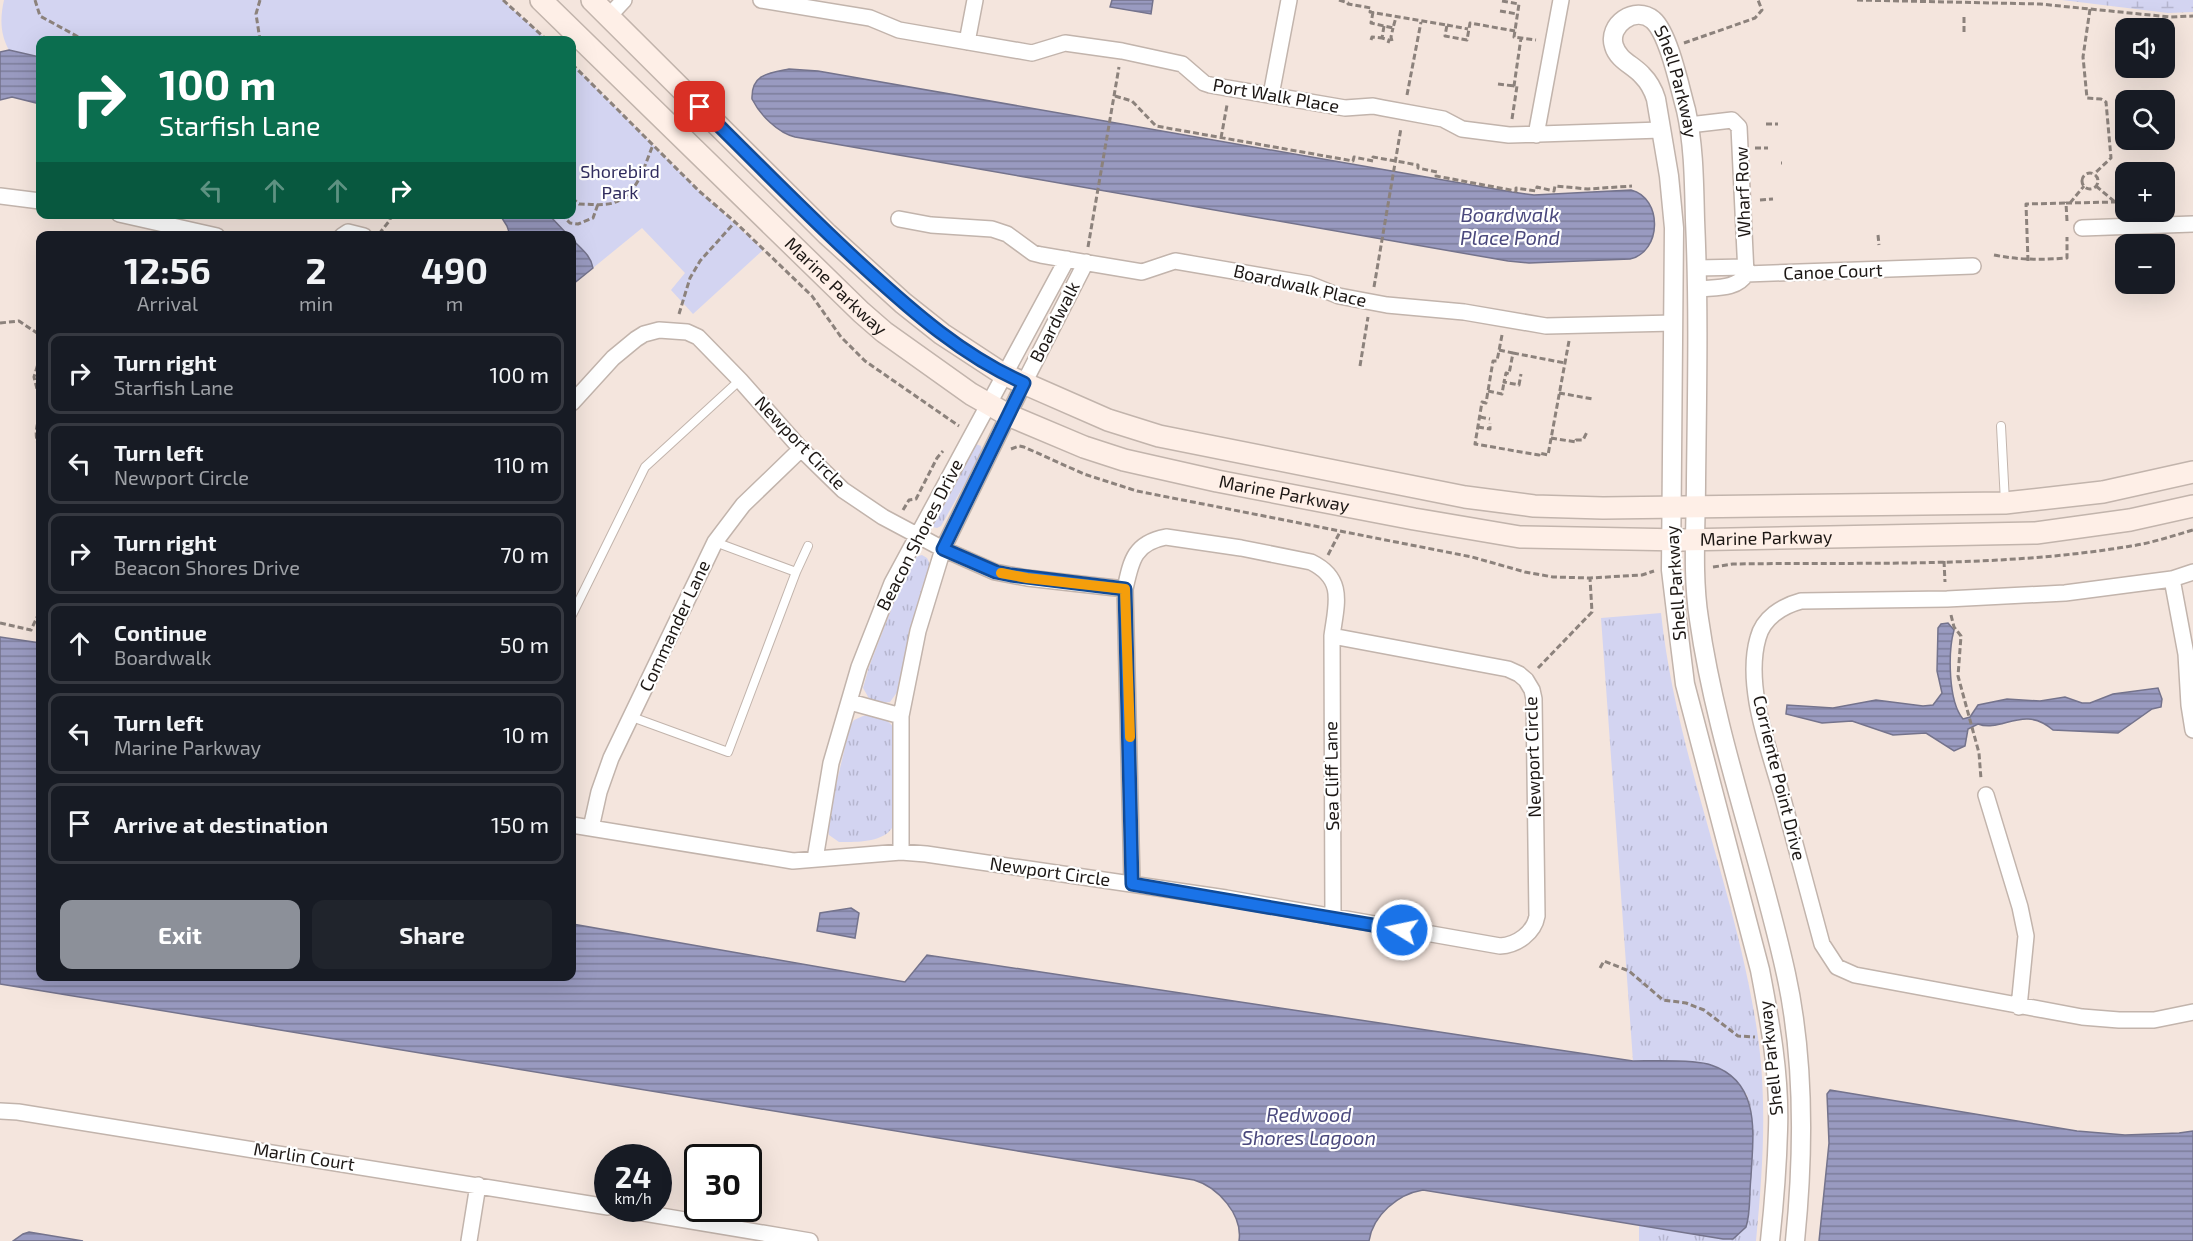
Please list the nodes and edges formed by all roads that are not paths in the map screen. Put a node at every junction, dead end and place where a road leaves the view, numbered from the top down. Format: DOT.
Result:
graph roads {
  1 [pos="541,0"];
  2 [pos="624,0"];
  3 [pos="761,0"];
  4 [pos="975,0"];
  5 [pos="1289,0"];
  6 [pos="1561,0"];
  7 [pos="1641,0"];
  8 [pos="598,5"];
  9 [pos="1649,18"];
  10 [pos="967,42"];
  11 [pos="1271,95"];
  12 [pos="1689,125"];
  13 [pos="1661,130"];
  14 [pos="1536,135"];
  15 [pos="0,196"];
  16 [pos="36,200"];
  17 [pos="140,219"];
  18 [pos="899,219"];
  19 [pos="2193,224"];
  20 [pos="2082,228"];
  21 [pos="194,231"];
  22 [pos="1066,259"];
  23 [pos="1086,262"];
  24 [pos="1973,266"];
  25 [pos="1697,268"];
  26 [pos="1746,271"];
  27 [pos="1698,288"];
  28 [pos="1674,323"];
  29 [pos="1003,374"];
  30 [pos="740,380"];
  31 [pos="1024,383"];
  32 [pos="576,399"];
  33 [pos="988,404"];
  34 [pos="1008,415"];
  35 [pos="2001,426"];
  36 [pos="801,449"];
  37 [pos="2193,472"];
  38 [pos="2005,503"];
  39 [pos="1672,506"];
  40 [pos="1696,506"];
  41 [pos="2193,506"];
  42 [pos="917,535"];
  43 [pos="1695,540"];
  44 [pos="1671,541"];
  45 [pos="715,542"];
  46 [pos="808,546"];
  47 [pos="943,549"];
  48 [pos="796,572"];
  49 [pos="2193,572"];
  50 [pos="2172,579"];
  51 [pos="1125,589"];
  52 [pos="576,607"];
  53 [pos="1332,636"];
  54 [pos="850,702"];
  55 [pos="632,717"];
  56 [pos="901,717"];
  57 [pos="2193,730"];
  58 [pos="1986,795"];
  59 [pos="576,826"];
  60 [pos="591,828"];
  61 [pos="901,852"];
  62 [pos="814,859"];
  63 [pos="1132,884"];
  64 [pos="1333,917"];
  65 [pos="2019,1007"];
  66 [pos="2193,1011"];
  67 [pos="0,1110"];
  68 [pos="478,1185"];
  69 [pos="594,1205"];
  70 [pos="672,1218"];
  71 [pos="469,1241"];
  72 [pos="810,1241"];
  73 [pos="1770,1241"];
  74 [pos="1795,1241"];
  1 -- 33 [label="main road, Marine Parkway"];
  2 -- 8 [label="street"];
  3 -- 10 [label="street, Port Walk Place"];
  4 -- 10 [label="street"];
  5 -- 11 [label="street"];
  6 -- 14 [label="street"];
  7 -- 9 [label="street"];
  8 -- 29 [label="main road, Marine Parkway"];
  9 -- 12 [label="street, Shell Parkway"];
  9 -- 13 [label="street, Shell Parkway"];
  10 -- 11 [label="street, Port Walk Place"];
  11 -- 14 [label="street, Port Walk Place"];
  12 -- 25 [label="street, Shell Parkway"];
  12 -- 26 [label="street, Wharf Row"];
  13 -- 14 [label="street, Port Walk Place"];
  13 -- 28 [label="street, Shell Parkway"];
  15 -- 16 [label="street"];
  17 -- 21 [label="street"];
  18 -- 22 [label="street, Boardwalk Place"];
  19 -- 20 [label="street"];
  22 -- 23 [label="street, Boardwalk Place"];
  22 -- 29 [label="street, Boardwalk"];
  23 -- 28 [label="street, Boardwalk Place"];
  23 -- 31 [label="street, Boardwalk"];
  24 -- 26 [label="street, Canoe Court"];
  25 -- 26 [label="street, Canoe Court"];
  25 -- 27 [label="street, Shell Parkway"];
  26 -- 27 [label="street, Canoe Court"];
  27 -- 40 [label="street, Shell Parkway"];
  28 -- 39 [label="street, Shell Parkway"];
  29 -- 31 [label="main road, Marine Parkway"];
  29 -- 33 [label="street, Beacon Shores Drive"];
  30 -- 32 [label="street, Newport Circle"];
  30 -- 36 [label="street, Newport Circle"];
  30 -- 52 [label="lane"];
  31 -- 34 [label="street, Boardwalk"];
  31 -- 39 [label="main road, Marine Parkway"];
  33 -- 34 [label="main road, Marine Parkway"];
  33 -- 42 [label="street, Beacon Shores Drive"];
  34 -- 44 [label="main road, Marine Parkway"];
  34 -- 47 [label="street, Beacon Shores Drive"];
  35 -- 38 [label="lane"];
  36 -- 42 [label="street, Newport Circle"];
  36 -- 45 [label="street, Commander Lane"];
  37 -- 38 [label="main road, Marine Parkway"];
  38 -- 40 [label="main road, Marine Parkway"];
  39 -- 40 [label="main road, Marine Parkway"];
  39 -- 44 [label="street, Shell Parkway"];
  40 -- 43 [label="street, Shell Parkway"];
  41 -- 43 [label="main road, Marine Parkway"];
  42 -- 47 [label="street, Newport Circle"];
  42 -- 54 [label="street, Beacon Shores Drive"];
  43 -- 44 [label="main road, Marine Parkway"];
  43 -- 74 [label="street, Shell Parkway"];
  44 -- 73 [label="street, Shell Parkway"];
  45 -- 48 [label="lane"];
  45 -- 55 [label="street, Commander Lane"];
  46 -- 48 [label="lane"];
  47 -- 51 [label="street, Newport Circle"];
  47 -- 56 [label="street, Beacon Shores Drive"];
  48 -- 55 [label="lane"];
  49 -- 50 [label="street, Corriente Point Drive"];
  50 -- 57 [label="street"];
  50 -- 65 [label="street, Corriente Point Drive"];
  51 -- 53 [label="street"];
  51 -- 63 [label="street"];
  53 -- 64 [label="street, Sea Cliff Lane"];
  53 -- 64 [label="street, Newport Circle"];
  54 -- 56 [label="street"];
  54 -- 62 [label="street, Beacon Shores Drive"];
  55 -- 60 [label="street, Commander Lane"];
  56 -- 61 [label="street, Beacon Shores Drive"];
  58 -- 65 [label="street"];
  59 -- 60 [label="street, Newport Circle"];
  60 -- 62 [label="street, Newport Circle"];
  61 -- 62 [label="street, Newport Circle"];
  61 -- 63 [label="street, Newport Circle"];
  63 -- 64 [label="street, Newport Circle"];
  65 -- 66 [label="street, Corriente Point Drive"];
  67 -- 68 [label="street, Marlin Court"];
  68 -- 69 [label="street, Marlin Court"];
  68 -- 71 [label="street"];
  70 -- 72 [label="street"];
}
